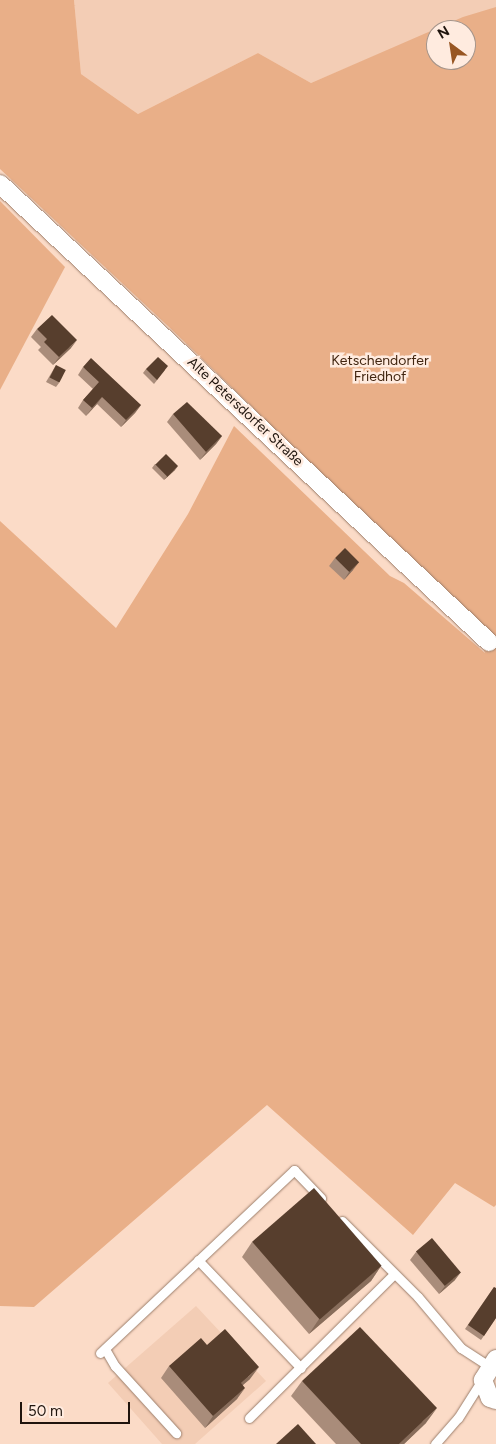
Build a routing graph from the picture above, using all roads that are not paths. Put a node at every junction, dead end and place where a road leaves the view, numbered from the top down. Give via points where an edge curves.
1 (0, 184) edge
2 (489, 642) dead end
3 (198, 1260) junction
4 (394, 1275) junction
5 (301, 1368) junction
6 (490, 1368) edge
7 (496, 1400) edge
8 (248, 1418) dead end
9 (176, 1433) dead end
10 (434, 1444) edge

1 - 2 street, Alte Petersdorfer Straße
3 - 4 lane via 294,1170
3 - 5 lane
3 - 9 lane via 102,1351
4 - 5 lane
4 - 6 lane via 418,1297 461,1348
5 - 8 lane
6 - 7 street via 490,1398
6 - 10 lane via 458,1418

